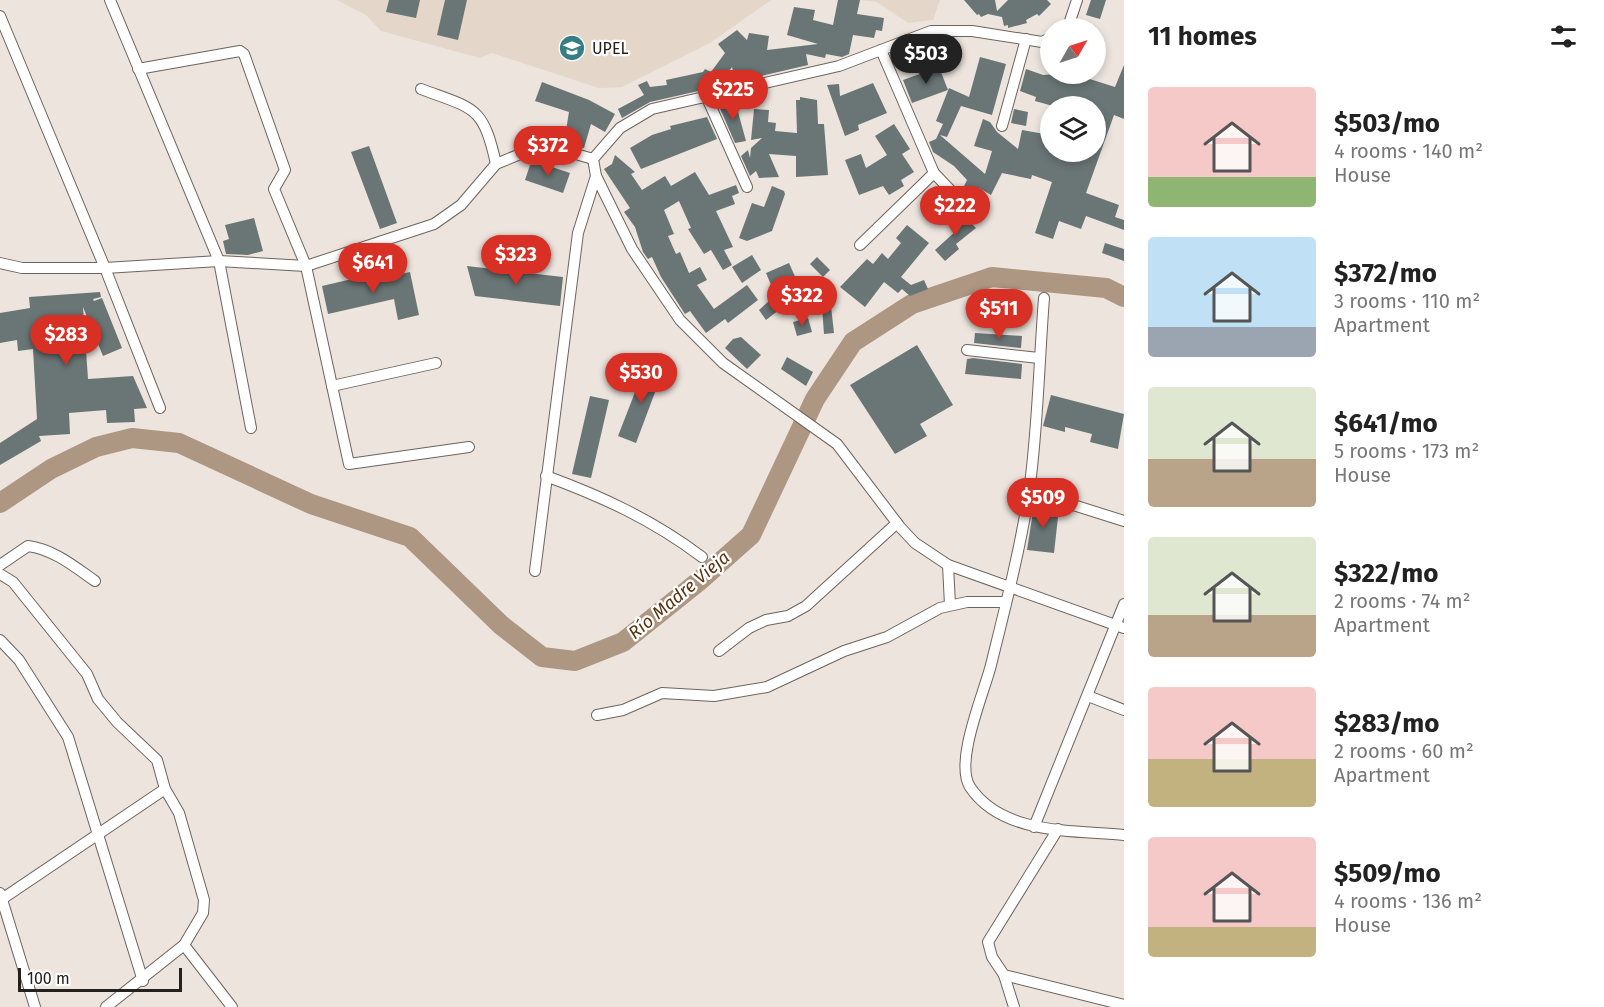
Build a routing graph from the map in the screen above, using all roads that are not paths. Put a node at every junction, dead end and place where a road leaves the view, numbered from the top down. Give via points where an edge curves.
1 (110, 0) edge
2 (1077, 0) edge
3 (0, 16) edge
4 (1071, 18) edge
5 (1026, 39) junction
6 (1040, 42) edge
7 (881, 50) junction
8 (138, 69) junction
9 (421, 89) dead end
10 (707, 98) junction
11 (1002, 126) dead end
12 (593, 159) junction
13 (496, 164) junction
14 (934, 173) junction
15 (596, 176) junction
16 (747, 187) dead end
17 (970, 212) dead end
18 (860, 245) dead end
19 (219, 261) junction
20 (0, 263) edge
21 (306, 266) junction
22 (105, 268) junction
23 (1044, 298) dead end
24 (967, 350) dead end
25 (1039, 358) junction
26 (436, 363) dead end
27 (332, 386) junction
28 (160, 408) dead end
29 (251, 428) dead end
30 (469, 447) dead end
31 (546, 476) junction
32 (1029, 491) junction
33 (1124, 521) edge
34 (897, 523) junction
35 (702, 557) dead end
36 (0, 565) edge
37 (948, 565) junction
38 (535, 571) dead end
39 (0, 574) edge
40 (95, 581) dead end
41 (1009, 589) junction
42 (1006, 602) junction
43 (950, 604) junction
44 (1124, 604) edge
45 (1120, 626) edge
46 (0, 640) edge
47 (719, 651) dead end
48 (1088, 696) junction
49 (1124, 710) edge
50 (597, 715) dead end
51 (165, 789) junction
52 (1034, 827) junction
53 (1058, 829) junction
54 (98, 832) junction
55 (1124, 835) edge
56 (1, 896) edge
57 (184, 945) junction
58 (1004, 975) junction
59 (142, 981) junction
60 (1124, 1005) edge
61 (35, 1007) edge
62 (106, 1007) edge
63 (232, 1007) edge
64 (1014, 1007) edge

1 - 8 street
2 - 4 street
3 - 22 street
5 - 6 street
5 - 7 street via 972,31 932,31
5 - 11 street
7 - 10 street via 839,66
7 - 14 street
8 - 19 street
8 - 21 street via 240,51 244,54 285,170 274,189
9 - 13 street via 477,114 487,128
10 - 12 street via 652,109 620,128
10 - 16 street
12 - 13 street via 562,150 530,150
12 - 15 street
13 - 21 street via 461,205 434,224
14 - 17 street
14 - 18 street
15 - 31 street via 578,233
15 - 34 street via 632,249 680,320 723,363 837,444
19 - 21 street
19 - 22 street
19 - 29 street
20 - 22 street via 22,268
21 - 27 street
22 - 28 street
23 - 25 street
24 - 25 street
25 - 32 street
26 - 27 street
27 - 30 street via 349,464
31 - 35 street via 627,509
31 - 38 street
32 - 33 street
32 - 41 street
34 - 37 street via 915,543
34 - 47 street via 806,606 749,628
36 - 40 street via 28,546 35,547
37 - 41 street
37 - 43 street
39 - 51 street via 13,582 87,674 98,699 117,722 157,759
41 - 42 street
41 - 45 street
42 - 43 street
42 - 52 street via 964,755 969,786 993,811
43 - 50 street via 887,637 844,651 767,687 714,696 662,693 623,710
44 - 45 street
45 - 48 street
46 - 54 street via 19,660 68,737
48 - 49 street
48 - 52 street
51 - 54 street
51 - 57 street via 179,813 204,900 202,913
52 - 53 street
53 - 55 street
53 - 58 street via 988,942
54 - 56 street
54 - 59 street
56 - 61 street
57 - 59 street
57 - 63 street
58 - 60 street
58 - 64 street
59 - 62 street

